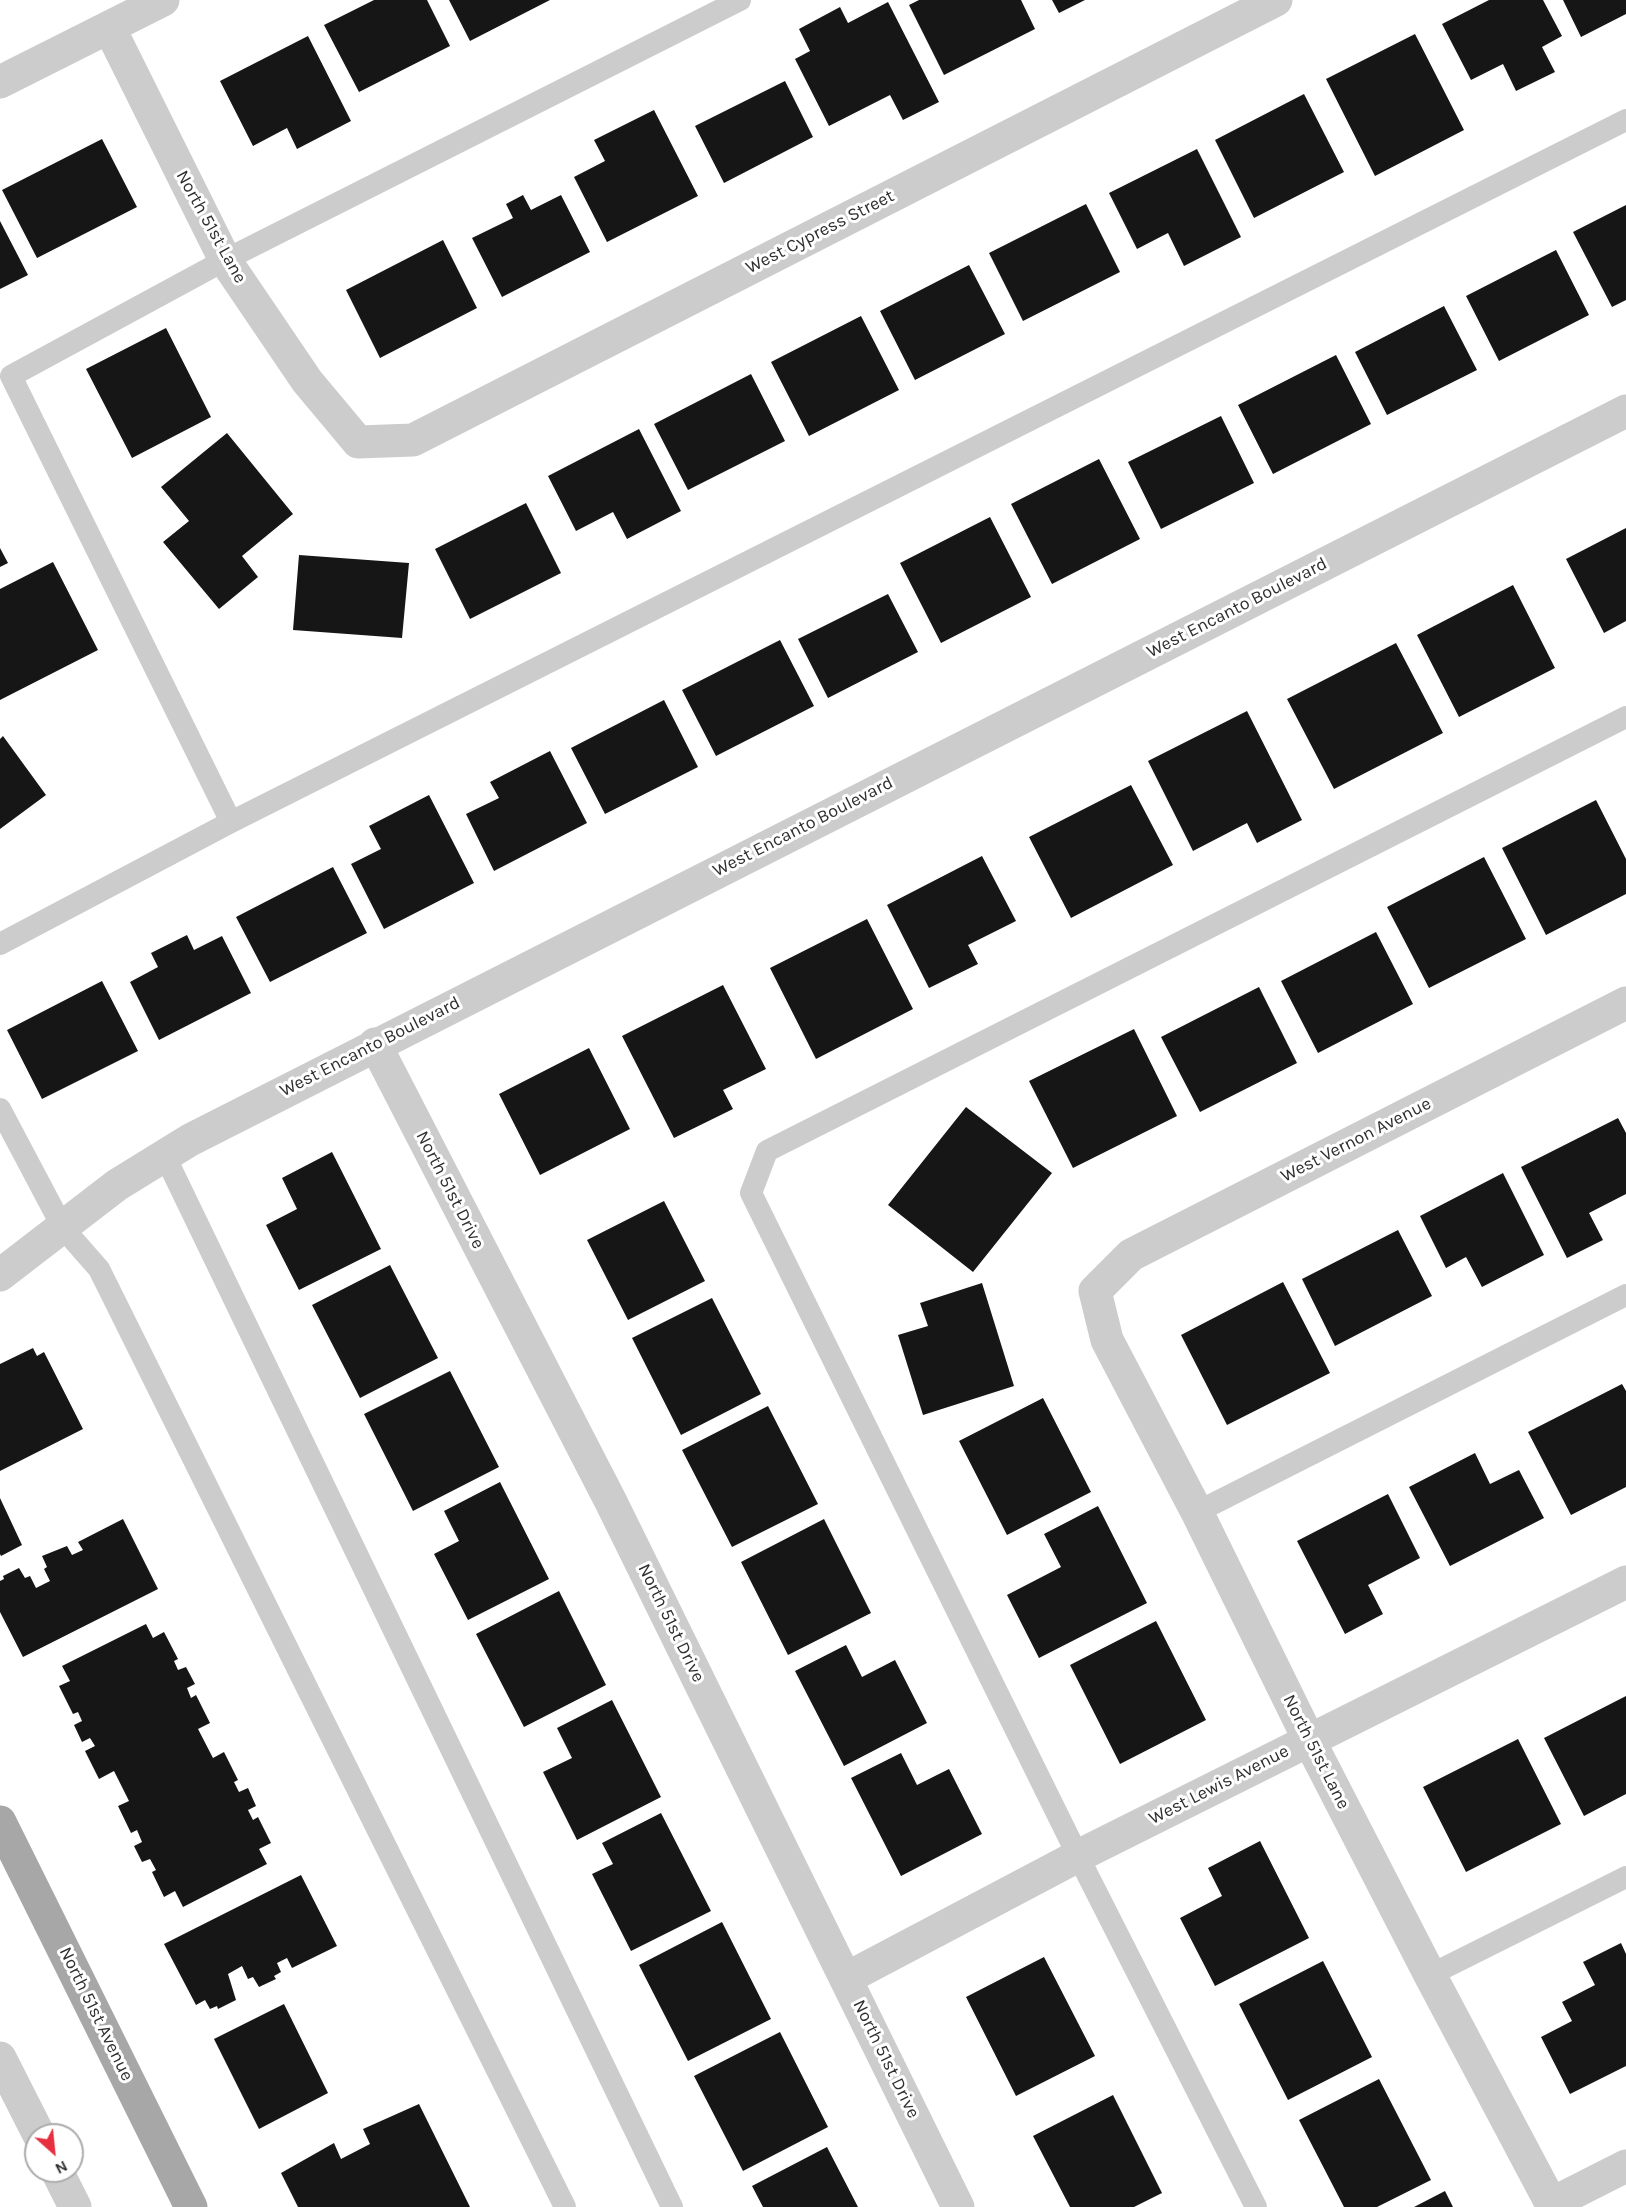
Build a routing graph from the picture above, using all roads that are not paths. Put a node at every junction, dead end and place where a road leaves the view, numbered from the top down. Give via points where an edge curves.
1 (163, 0) edge
2 (740, 0) edge
3 (1276, 0) edge
4 (109, 27) junction
5 (0, 82) edge
6 (1626, 120) edge
7 (225, 260) junction
8 (1626, 411) edge
9 (358, 442) joint
10 (1626, 717) edge
11 (231, 822) junction
12 (0, 944) edge
13 (1626, 1003) edge
14 (375, 1044) junction
15 (0, 1108) edge
16 (164, 1154) junction
17 (63, 1228) junction
18 (0, 1275) edge
19 (1095, 1291) joint
20 (1626, 1295) edge
21 (1197, 1512) junction
22 (1626, 1581) edge
23 (1309, 1740) junction
24 (0, 1822) edge
25 (1078, 1856) junction
26 (1626, 1877) edge
27 (1430, 1975) junction
28 (847, 1978) junction
29 (0, 2058) edge
30 (33, 2123) edge
31 (1626, 2166) edge
32 (63, 2183) edge
33 (1552, 2206) edge
34 (75, 2207) edge
35 (191, 2207) edge
36 (565, 2207) edge
37 (672, 2207) edge
38 (958, 2207) edge
39 (1256, 2207) edge

1 - 4 street
2 - 7 lane
3 - 9 street, West Cypress Street via 413,440
4 - 5 street
4 - 7 street, North 51st Lane
6 - 11 lane
7 - 9 street, North 51st Lane via 307,381
7 - 11 lane via 11,376
8 - 14 street, West Encanto Boulevard
10 - 25 lane via 767,1151 751,1193
11 - 12 lane
13 - 19 street, West Vernon Avenue via 1131,1255
14 - 16 street, West Encanto Boulevard
14 - 28 street, North 51st Drive via 611,1502
15 - 17 lane
16 - 17 street, West Encanto Boulevard
16 - 37 lane
17 - 18 street, West Encanto Boulevard
17 - 36 lane via 107,1283
19 - 21 street, North 51st Lane via 1107,1340
20 - 21 lane
21 - 23 street, North 51st Lane
22 - 23 street, West Lewis Avenue
23 - 25 street, West Lewis Avenue
23 - 27 street, North 51st Lane
24 - 35 main road, North 51st Avenue
25 - 28 street, West Lewis Avenue
25 - 39 lane
26 - 27 lane
27 - 33 street, North 51st Lane
28 - 38 street, North 51st Drive
29 - 30 street
31 - 33 street
32 - 34 street

